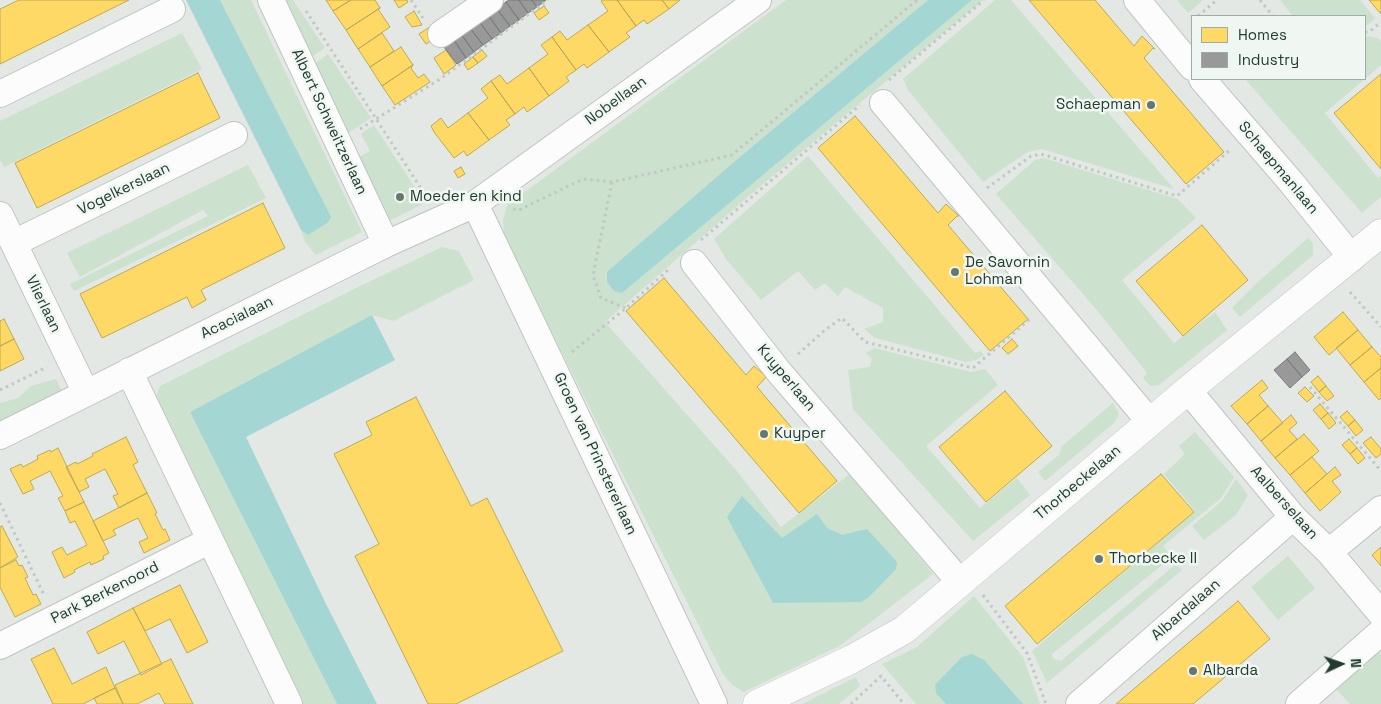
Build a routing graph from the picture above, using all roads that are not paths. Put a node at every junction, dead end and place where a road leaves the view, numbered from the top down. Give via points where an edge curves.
1 (271, 0) edge
2 (490, 0) edge
3 (758, 0) edge
4 (1137, 0) edge
5 (172, 8) dead end
6 (442, 34) dead end
7 (1191, 66) edge
8 (1203, 80) edge
9 (0, 94) edge
10 (879, 95) road end
11 (234, 135) dead end
12 (475, 204) junction
13 (0, 215) edge
14 (1381, 233) edge
15 (14, 243) junction
16 (386, 244) junction
17 (688, 257) road end
18 (1352, 258) junction
19 (129, 371) junction
20 (1188, 390) junction
21 (86, 393) junction
22 (1150, 422) junction
23 (0, 436) edge
24 (1381, 509) edge
25 (1293, 517) junction
26 (210, 541) junction
27 (1329, 552) junction
28 (964, 579) junction
29 (1381, 614) edge
30 (1381, 632) edge
31 (0, 646) edge
32 (289, 704) edge
33 (714, 704) edge
34 (757, 704) edge
35 (1079, 704) edge
36 (1299, 704) edge

1 - 16 street, Albert Schweitzerlaan
2 - 6 street
3 - 12 street, Nobellaan
4 - 7 street
5 - 9 street
8 - 18 street, Schaepmanlaan
10 - 22 street
11 - 15 street, Vogelkerslaan
12 - 16 street, Acacialaan
12 - 33 street, Groen van Prinstererlaan
13 - 15 street, Vlierlaan
14 - 18 street, Thorbeckelaan
15 - 21 street, Vlierlaan
16 - 19 street, Acacialaan
17 - 28 street, Kuyperlaan via 779,372
18 - 20 street, Thorbeckelaan
19 - 21 street, Acacialaan
19 - 26 street
20 - 22 street, Thorbeckelaan
20 - 25 street, Aalberselaan
21 - 23 street, Acacialaan
22 - 28 street, Thorbeckelaan
24 - 27 street
25 - 27 street, Aalberselaan
25 - 35 street, Albardalaan
26 - 31 street, Park Berkenoord
26 - 32 street
27 - 29 street, Aalberselaan
28 - 34 street, Thorbeckelaan via 904,630 852,659
30 - 36 street

